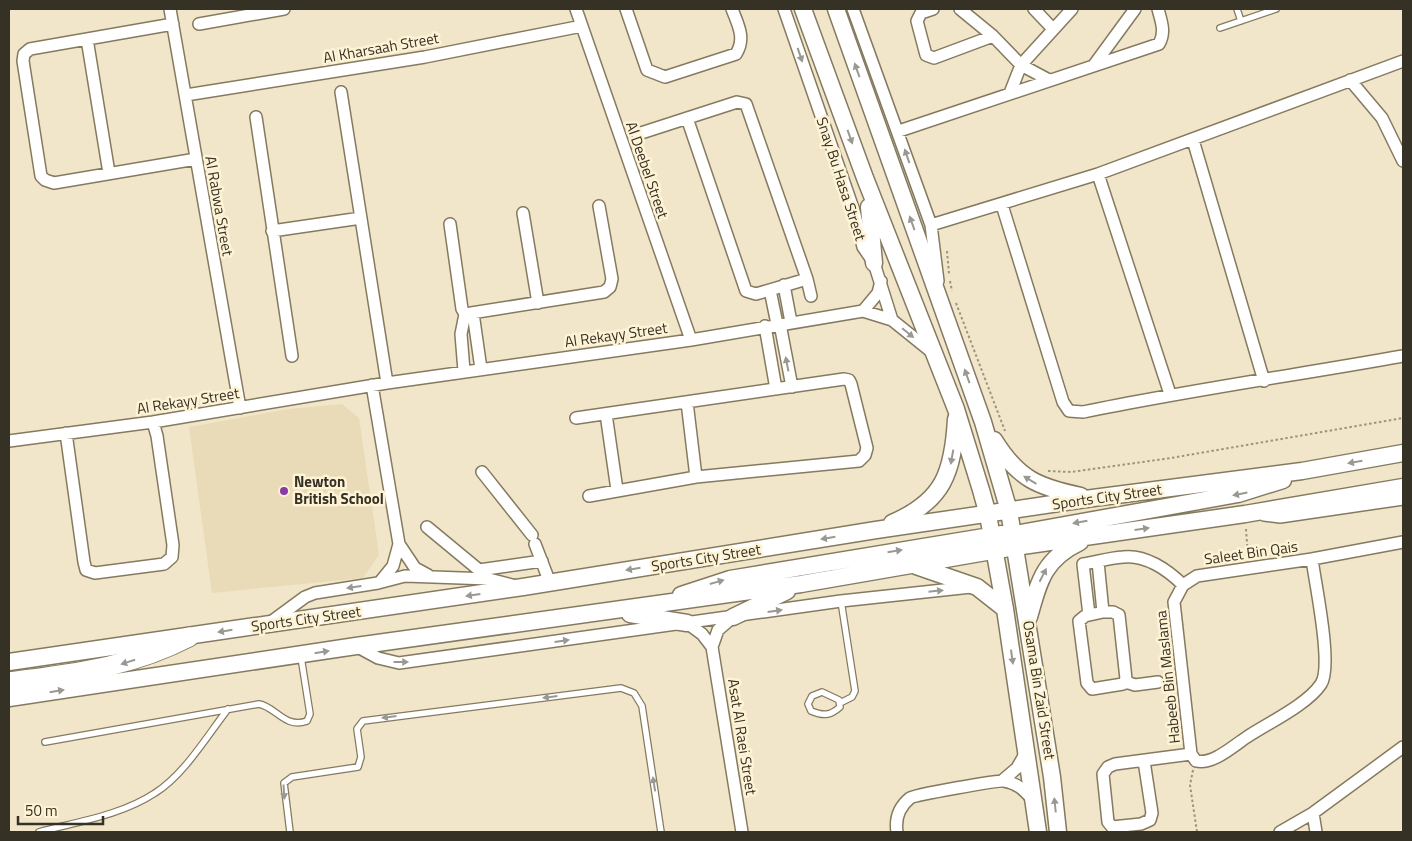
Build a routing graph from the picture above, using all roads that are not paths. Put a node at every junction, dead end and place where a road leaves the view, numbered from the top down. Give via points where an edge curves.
1 (170, 9) edge
2 (224, 9) edge
3 (284, 9) edge
4 (576, 9) edge
5 (626, 9) edge
6 (732, 9) edge
7 (784, 9) edge
8 (803, 9) edge
9 (836, 9) edge
10 (853, 9) edge
11 (933, 9) edge
12 (960, 9) edge
13 (1034, 9) edge
14 (1072, 9) edge
15 (1135, 9) edge
16 (1158, 9) edge
17 (1237, 9) edge
18 (1276, 9) edge
19 (226, 21) junction
20 (1241, 21) junction
21 (173, 24) junction
22 (199, 24) dead end
23 (582, 26) junction
24 (1220, 28) dead end
25 (1054, 29) junction
26 (993, 36) junction
27 (87, 39) junction
28 (1403, 61) edge
29 (1021, 64) junction
30 (1094, 65) junction
31 (1049, 80) junction
32 (1350, 80) junction
33 (341, 92) dead end
34 (1010, 93) junction
35 (186, 95) junction
36 (256, 117) dead end
37 (687, 118) junction
38 (898, 132) junction
39 (638, 134) dead end
40 (1193, 140) junction
41 (196, 159) junction
42 (1403, 160) edge
43 (110, 173) junction
44 (1098, 174) junction
45 (865, 178) junction
46 (1002, 205) junction
47 (599, 206) dead end
48 (523, 213) dead end
49 (361, 218) junction
50 (450, 224) dead end
51 (931, 225) junction
52 (272, 231) junction
53 (874, 263) junction
54 (807, 279) junction
55 (881, 280) junction
56 (784, 285) junction
57 (770, 290) junction
58 (811, 296) dead end
59 (538, 303) junction
60 (941, 305) junction
61 (863, 311) junction
62 (469, 314) junction
63 (892, 320) junction
64 (778, 324) junction
65 (691, 340) junction
66 (292, 356) dead end
67 (937, 356) junction
68 (1403, 356) edge
69 (481, 369) junction
70 (464, 371) junction
71 (1264, 381) junction
72 (387, 383) junction
73 (372, 385) junction
74 (792, 386) junction
75 (776, 389) junction
76 (1170, 394) junction
77 (687, 402) junction
78 (240, 408) junction
79 (956, 409) junction
80 (606, 414) junction
81 (576, 418) dead end
82 (153, 422) junction
83 (983, 422) junction
84 (66, 433) junction
85 (9, 441) edge
86 (1403, 453) edge
87 (482, 472) dead end
88 (1302, 472) junction
89 (696, 477) junction
90 (1403, 487) edge
91 (617, 490) junction
92 (589, 496) dead end
93 (1093, 498) junction
94 (1403, 499) edge
95 (1009, 511) junction
96 (1245, 514) junction
97 (988, 515) junction
98 (427, 528) dead end
99 (876, 530) junction
100 (1094, 536) junction
101 (1014, 541) junction
102 (1403, 542) edge
103 (993, 543) junction
104 (399, 544) junction
105 (1312, 559) junction
106 (542, 560) junction
107 (1098, 562) junction
108 (912, 565) junction
109 (430, 576) junction
110 (378, 583) junction
111 (550, 583) junction
112 (801, 584) junction
113 (1182, 585) junction
114 (976, 586) junction
115 (522, 587) junction
116 (841, 601) junction
117 (656, 606) junction
118 (1005, 609) junction
119 (613, 611) junction
120 (1103, 612) junction
121 (1089, 615) junction
122 (733, 617) junction
123 (1028, 622) junction
124 (687, 623) junction
125 (268, 625) junction
126 (189, 637) junction
127 (356, 646) junction
128 (712, 647) junction
129 (300, 655) junction
130 (9, 662) edge
131 (9, 682) edge
132 (1126, 682) junction
133 (1158, 682) dead end
134 (9, 698) edge
135 (840, 703) junction
136 (228, 709) junction
137 (45, 742) dead end
138 (1403, 747) edge
139 (1025, 754) junction
140 (1194, 757) junction
141 (1144, 761) junction
142 (1003, 780) junction
143 (1032, 799) junction
144 (1313, 813) junction
145 (40, 832) edge
146 (290, 832) edge
147 (661, 832) edge
148 (742, 832) edge
149 (897, 832) edge
150 (1038, 832) edge
151 (1058, 832) edge
152 (1280, 832) edge
153 (1316, 832) edge

1 - 21 street, Al Rabwa Street
2 - 19 street
3 - 19 street
4 - 23 street, Al Deebel Street
5 - 6 street via 647,70 665,77 736,54 742,36
7 -> 53 street, Snay Bu Hasa Street via 854,211 863,247
8 -> 45 main road, Snay Bu Hasa Street
60 -> 9 main road
10 - 38 street
11 - 26 street via 921,13 917,21 929,57 934,58
12 - 26 street
13 - 25 street
14 - 25 street
15 - 30 street
16 - 30 street via 1163,28 1159,44
17 - 20 lane
18 - 20 lane
19 - 22 street
20 - 24 lane
21 - 27 street
21 - 35 street, Al Rabwa Street
23 - 35 street, Al Kharsaah Street via 425,57
23 - 65 street, Al Deebel Street
25 - 29 street
26 - 29 street
27 - 43 street
27 - 43 street via 30,49 24,54 22,61 41,176 54,183
28 - 32 street
29 - 31 street
29 - 34 street
30 - 31 street
31 - 34 street
32 - 40 street
32 - 42 street via 1382,118
33 - 49 street
34 - 38 street
35 - 41 street, Al Rabwa Street
36 - 52 street
37 - 39 street
37 - 54 street via 737,102 746,104
37 - 57 street via 744,288 750,294
51 -> 38 street
40 - 44 street
40 - 71 street
41 - 43 street
41 - 78 street, Al Rabwa Street
44 - 46 street
44 - 76 street
45 - 53 main road
45 - 67 main road, Snay Bu Hasa Street
46 - 51 street
46 - 76 street via 1069,410 1083,412
47 - 59 street via 612,279 610,287 604,292
48 - 59 street
49 - 52 street
49 - 72 street
50 - 62 street via 462,309
51 - 60 street
52 - 66 street
53 - 55 street, Snay Bu Hasa Street
54 - 56 street
54 - 58 street
55 - 61 street via 878,293
55 - 63 street, Snay Bu Hasa Street
56 - 57 street
56 - 64 street
57 - 64 street
59 - 62 street
83 -> 60 main road
61 - 63 street, Al Rekayy Street
61 - 64 street, Al Rekayy Street
62 - 69 street
62 - 70 street via 461,334
63 -> 67 street
64 - 65 street, Al Rekayy Street
74 -> 64 street
64 - 75 street
65 - 69 street, Al Rekayy Street
67 - 79 main road, Snay Bu Hasa Street
68 - 71 street
69 - 70 street, Al Rekayy Street
70 - 72 street, Al Rekayy Street
71 - 76 street
72 - 73 street, Al Rekayy Street
73 - 78 street, Al Rekayy Street
73 - 104 street
74 - 75 street
74 - 89 street via 849,380 867,448 859,461
75 - 77 street
77 - 80 street
77 - 89 street
78 - 82 street, Al Rekayy Street
79 - 97 main road, Snay Bu Hasa Street
79 -> 99 main road via 951,462 942,486 916,511
80 - 81 street
80 - 91 street
82 - 84 street, Al Rekayy Street
82 - 84 street via 173,545 172,557 164,564 95,573 86,570 84,562
93 -> 83 main road via 1048,488 1026,478 1008,460
83 - 95 main road
84 - 85 street, Al Rekayy Street
86 -> 88 main road, Sports City Street
87 - 106 street via 533,540
88 - 93 main road, Sports City Street
88 -> 101 main road via 1252,491
89 - 91 street
90 - 96 main road
91 - 92 street
93 - 95 main road, Sports City Street
94 - 96 street via 1280,516
95 - 97 main road, Sports City Street
95 - 101 main road
95 - 103 main road via 1008,530
100 -> 96 main road
97 - 99 main road, Sports City Street
97 - 103 main road, Snay Bu Hasa Street
98 - 106 street via 479,570
99 -> 111 main road, Sports City Street
100 - 101 main road
123 -> 100 main road via 1038,585 1050,562 1062,552
101 - 103 main road
101 - 123 main road, Osama Bin Zaid Street
102 - 105 street, Saleet Bin Qais
103 - 108 main road
117 -> 103 main road via 730,578
103 - 118 main road, Osama Bin Zaid Street
104 - 109 street via 415,568
104 - 110 street via 393,566
105 - 113 street, Saleet Bin Qais via 1198,576
105 - 140 street, Habeeb Bin Maslama via 1326,658 1322,682 1308,697 1226,751 1209,760
106 - 111 street
107 - 113 street via 1125,556 1151,562 1170,572
107 - 120 street
107 - 121 street via 1083,564
108 - 112 main road
108 - 114 main road
109 - 110 street via 405,576
109 - 115 street via 489,579
110 -> 125 street via 315,593
111 - 115 main road, Sports City Street
112 - 117 main road
112 - 122 main road
113 - 140 street, Habeeb Bin Maslama via 1174,602
116 -> 114 street
114 - 118 main road
115 -> 125 main road, Sports City Street
122 -> 116 street
116 - 135 lane via 855,691 852,697
117 - 119 main road
118 -> 139 main road, Osama Bin Zaid Street
119 - 124 main road
119 - 127 main road
120 - 121 street
120 - 132 street via 1119,615
121 - 132 street via 1079,621 1086,683 1092,689
122 - 124 street
122 - 128 street via 718,630
151 -> 123 main road, Osama Bin Zaid Street
127 -> 124 street via 378,658 399,663
124 - 128 street
125 -> 126 main road, Sports City Street
126 - 130 main road, Sports City Street
126 -> 131 main road via 121,664
129 -> 127 main road
128 - 148 street, Asat Al Raei Street
134 -> 129 main road
129 - 136 lane via 310,714 307,721 288,720 259,704
132 - 133 street via 1135,685
135 - 135 lane via 822,692 812,696 808,704 811,711 822,715 832,713
136 - 137 lane
136 - 145 lane via 174,778 156,793 126,808
138 - 144 street
139 - 142 street via 1017,768
139 - 143 main road, Osama Bin Zaid Street
140 - 141 street
141 - 141 street via 1115,764 1103,774 1108,822 1112,828 1150,820 1152,813
142 - 143 street via 1020,786
142 - 149 street via 912,797 900,809
143 - 150 main road, Osama Bin Zaid Street
144 - 152 street
144 - 153 street
147 -> 146 lane via 640,701 634,693 622,688 363,721 357,729 361,758 358,767 292,777 284,783

